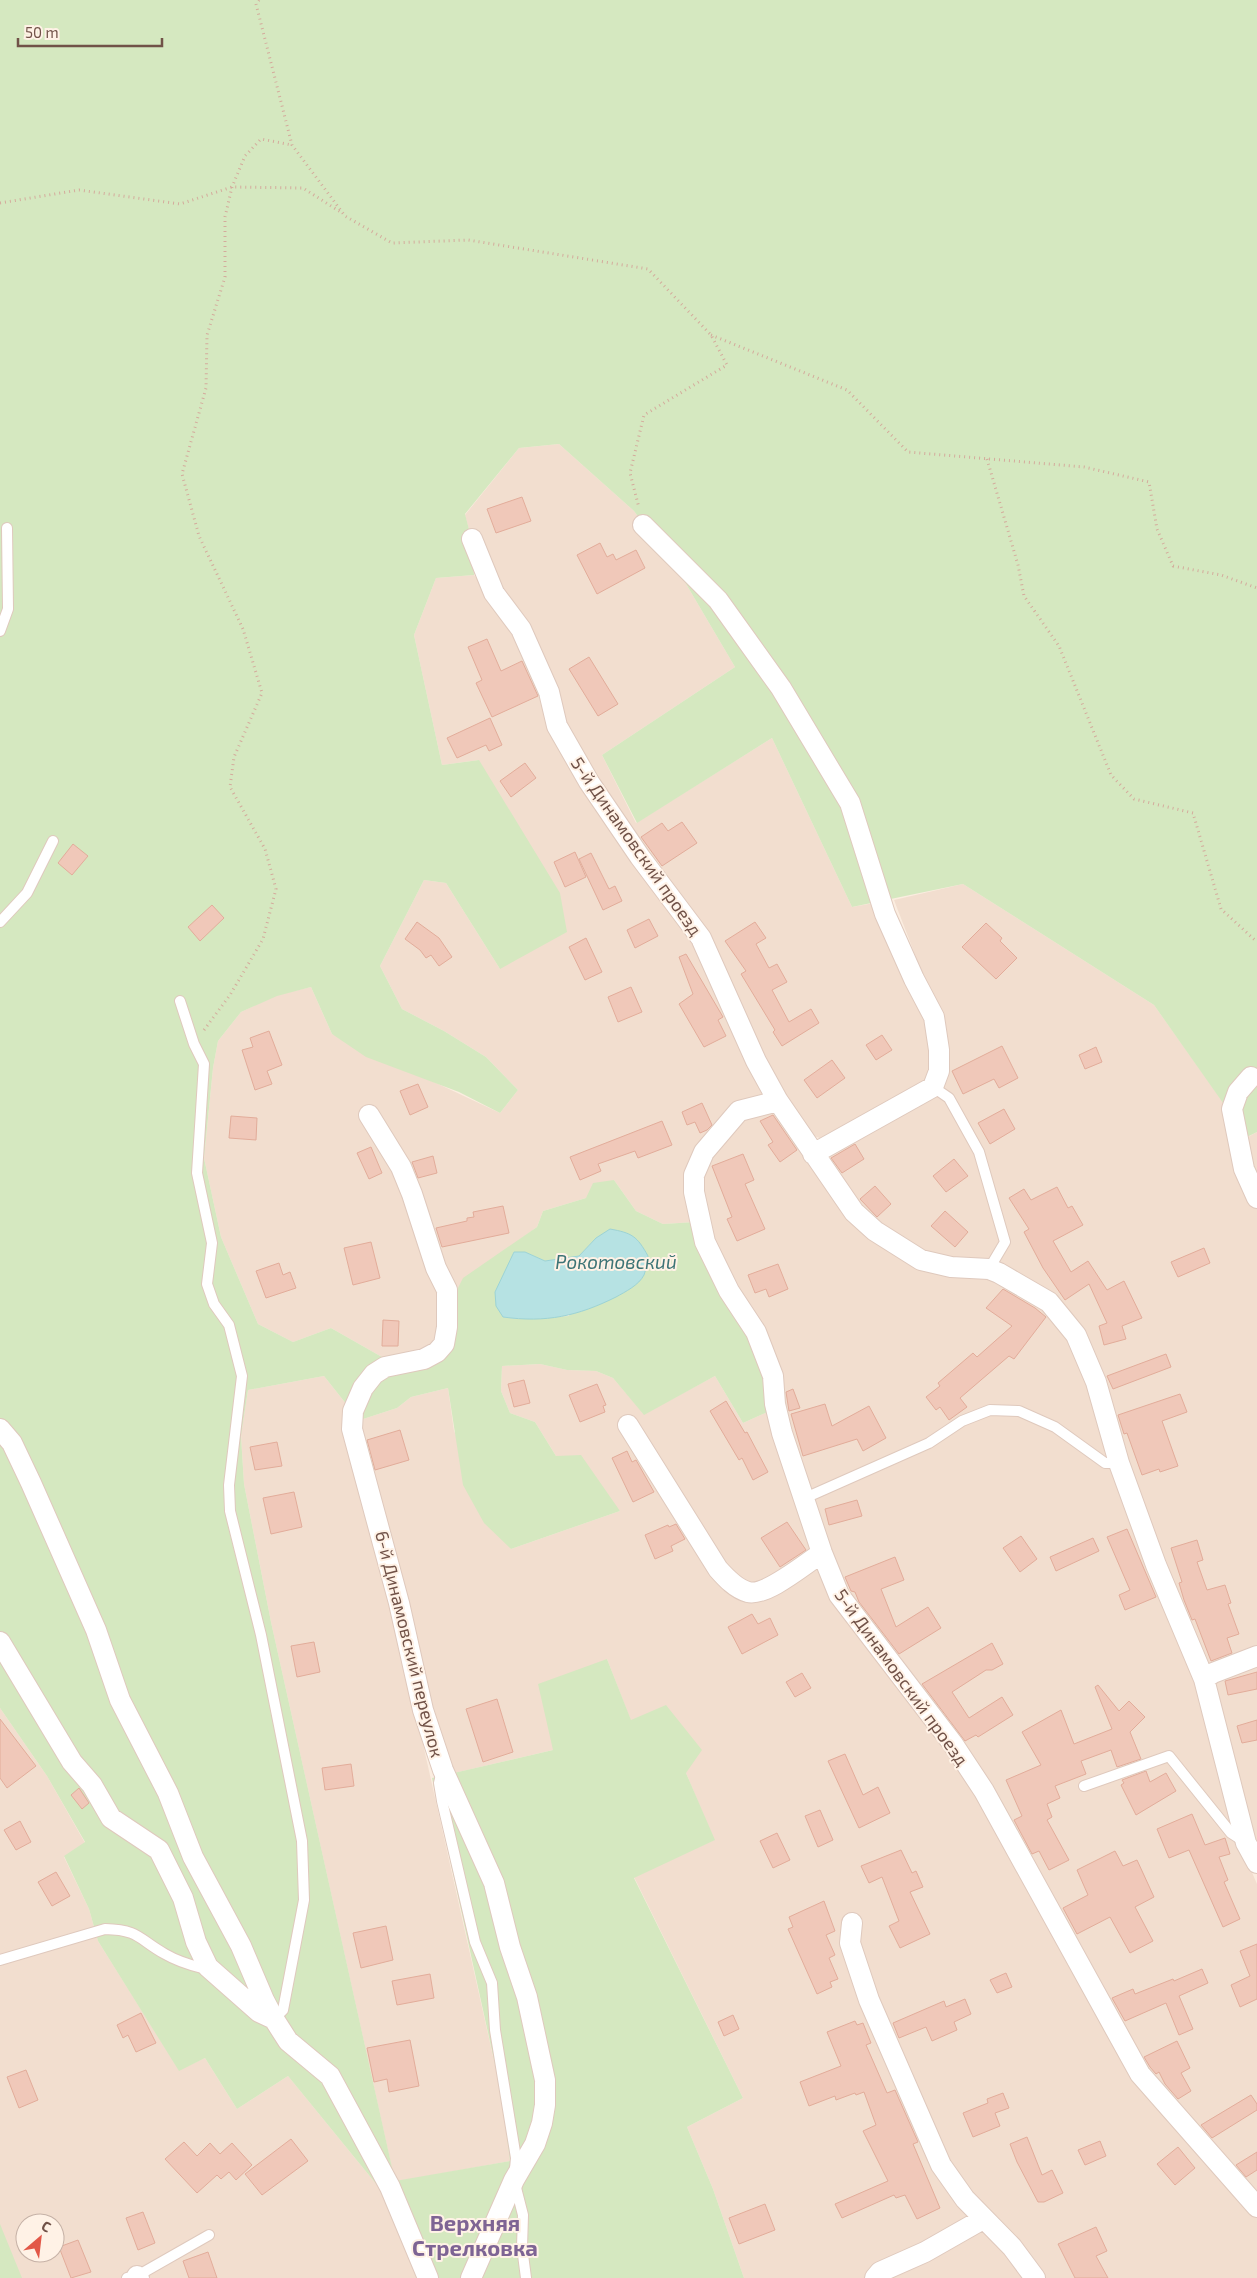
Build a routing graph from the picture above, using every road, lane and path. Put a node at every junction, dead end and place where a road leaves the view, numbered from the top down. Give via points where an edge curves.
1 (259, 0) edge
2 (292, 145) junction
3 (232, 187) junction
4 (0, 203) edge
5 (346, 216) junction
6 (711, 335) junction
7 (987, 459) junction
8 (643, 525) joint
9 (7, 528) dead end
10 (472, 539) dead end
11 (1257, 588) edge
12 (0, 631) edge
13 (53, 841) dead end
14 (0, 922) edge
15 (1257, 942) edge
16 (180, 1001) dead end
17 (194, 1044) junction
18 (1254, 1075) edge
19 (933, 1087) junction
20 (778, 1101) junction
21 (369, 1115) dead end
22 (813, 1154) junction
23 (1257, 1198) edge
24 (989, 1268) junction
25 (628, 1425) dead end
26 (0, 1429) edge
27 (1119, 1463) junction
28 (805, 1498) junction
29 (822, 1553) junction
30 (0, 1642) edge
31 (1257, 1656) edge
32 (1204, 1679) junction
33 (443, 1770) junction
34 (1084, 1786) dead end
35 (1246, 1843) junction
36 (1257, 1863) edge
37 (852, 1924) dead end
38 (0, 1960) edge
39 (208, 1967) junction
40 (274, 2019) junction
41 (514, 2180) junction
42 (1257, 2207) edge
43 (983, 2219) junction
44 (209, 2236) dead end
45 (134, 2277) edge
46 (428, 2278) edge
47 (471, 2278) edge
48 (526, 2278) edge
49 (875, 2278) edge
50 (1035, 2278) edge

1 - 2 path via 256,4
2 - 3 path via 261,139 244,156
2 - 5 path
3 - 4 path via 180,204 79,190
3 - 5 path via 303,188
3 - 17 path via 225,217 225,277 207,336 206,388 182,474 199,536 243,629 262,693 234,756 230,786 265,849 276,889 263,939 230,995
5 - 6 path via 392,243 468,240 648,268
6 - 7 path via 847,390 908,452
6 - 8 path via 727,365 644,415 630,473
7 - 11 path via 1084,467 1149,482 1157,529 1173,566 1221,575
7 - 15 path via 1024,596 1059,646 1111,774 1134,799 1193,813 1221,909
8 - 19 street via 718,600 781,688 850,803 885,914 934,1017 939,1070
9 - 12 lane via 8,609
10 - 20 street, 5-й Динамовский проезд via 494,593 521,629 549,692 557,726 589,782 701,938 756,1062
13 - 14 lane via 27,892
16 - 17 lane
17 - 40 lane via 204,1064 197,1173 212,1243 207,1284 214,1304 229,1326 242,1376 229,1485 230,1511 262,1635 302,1841 304,1900 283,2010
18 - 23 street via 1238,1092 1232,1109 1244,1169
19 - 22 street
19 - 24 lane via 949,1098 979,1152 1005,1242
20 - 22 street, 5-й Динамовский проезд
20 - 28 street, 5-й Динамовский проезд via 739,1111 704,1152 694,1176 694,1192 705,1242 729,1291 756,1332 773,1376 780,1426
21 - 33 street, 6-й Динамовский переулок via 400,1167 447,1290 444,1344 424,1359 385,1367 374,1374 353,1410 352,1429 400,1603 423,1710
22 - 24 street, 5-й Динамовский проезд via 854,1212 875,1231 921,1260 951,1267
24 - 27 street, 5-й Динамовский проезд via 1049,1302 1076,1335 1096,1382
25 - 29 street via 729,1582 748,1592 762,1592
26 - 40 street via 12,1443 96,1630 120,1700 168,1793 193,1857 241,1946
27 - 28 lane via 1105,1463 1055,1427 1019,1411 990,1410 962,1420 929,1443
27 - 32 street, 5-й Динамовский проезд via 1156,1565
28 - 29 street, 5-й Динамовский проезд
29 - 42 street, 5-й Динамовский проезд via 839,1595 953,1744 984,1791 1140,2074
30 - 39 street via 72,1762 92,1785 111,1818 159,1850 183,1898 196,1942
31 - 32 street
32 - 35 street, 5-й Динамовский проезд
33 - 41 lane via 439,1783 442,1801 475,1942 492,1983 516,2158
33 - 41 street, 6-й Динамовский переулок via 494,1883 527,1997 545,2080 542,2123
34 - 35 lane via 1169,1756 1232,1833
35 - 36 street, 5-й Динамовский проезд
37 - 43 street via 850,1943 869,2000 941,2165
38 - 39 lane via 105,1929 140,1936 165,1954 197,1967
39 - 40 street via 259,2012
40 - 46 street via 288,2041 330,2076 390,2187
41 - 47 street, 6-й Динамовский переулок
41 - 48 lane via 522,2215
43 - 49 street via 933,2248 880,2272
43 - 50 street via 1012,2247
44 - 45 lane

